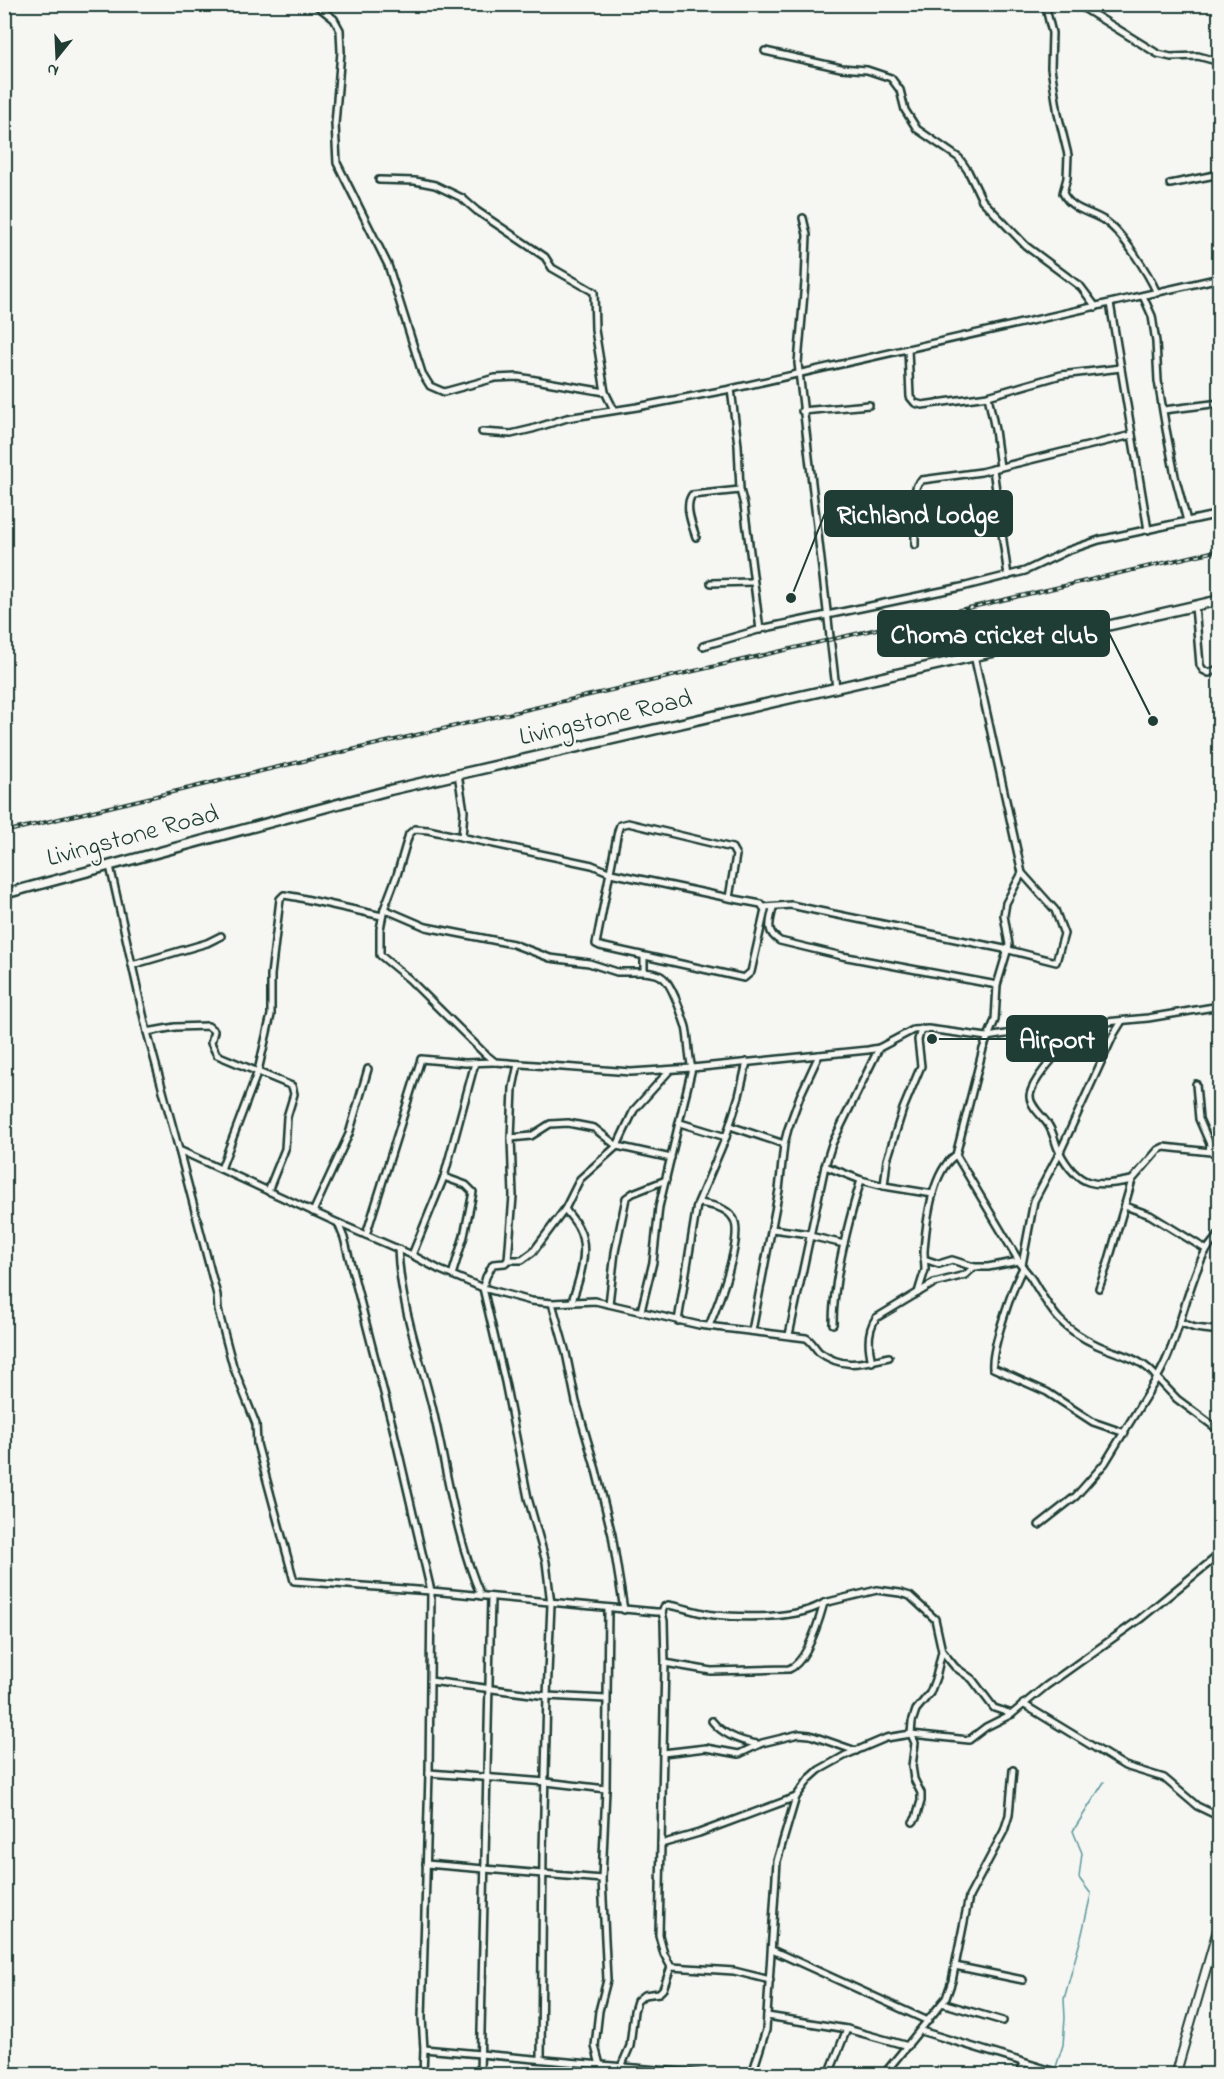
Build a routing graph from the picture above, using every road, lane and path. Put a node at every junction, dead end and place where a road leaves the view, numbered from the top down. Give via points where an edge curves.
1 (315, 4) edge
2 (1046, 4) edge
3 (1077, 4) edge
4 (765, 51) dead end
5 (1220, 62) edge
6 (1220, 174) edge
7 (379, 180) dead end
8 (1170, 184) dead end
9 (803, 218) dead end
10 (1220, 278) edge
11 (1157, 293) junction
12 (1143, 296) junction
13 (1110, 303) junction
14 (1096, 307) junction
15 (908, 349) junction
16 (1121, 368) junction
17 (799, 373) junction
18 (731, 389) junction
19 (605, 392) junction
20 (988, 396) junction
21 (1220, 403) edge
22 (869, 405) dead end
23 (614, 410) junction
24 (1164, 410) junction
25 (802, 411) junction
26 (482, 432) dead end
27 (1132, 435) junction
28 (1000, 467) junction
29 (993, 469) junction
30 (740, 490) junction
31 (1220, 514) edge
32 (1187, 521) junction
33 (1148, 530) junction
34 (696, 537) dead end
35 (915, 545) dead end
36 (1008, 576) junction
37 (753, 582) junction
38 (711, 583) dead end
39 (1220, 600) edge
40 (1195, 606) junction
41 (828, 615) junction
42 (760, 630) junction
43 (703, 646) dead end
44 (974, 655) junction
45 (1220, 668) edge
46 (836, 688) junction
47 (458, 774) junction
48 (462, 837) junction
49 (111, 866) junction
50 (611, 873) junction
51 (1022, 873) junction
52 (4, 894) edge
53 (729, 898) junction
54 (764, 908) junction
55 (773, 908) junction
56 (384, 909) junction
57 (382, 916) junction
58 (221, 936) dead end
59 (1009, 950) junction
60 (644, 957) junction
61 (132, 965) junction
62 (644, 972) junction
63 (997, 985) junction
64 (1220, 1006) edge
65 (1122, 1021) junction
66 (1082, 1025) junction
67 (921, 1029) junction
68 (147, 1032) junction
69 (987, 1037) junction
70 (879, 1048) junction
71 (819, 1055) junction
72 (495, 1062) junction
73 (747, 1062) junction
74 (475, 1063) junction
75 (518, 1064) junction
76 (692, 1068) junction
77 (368, 1069) dead end
78 (670, 1070) junction
79 (258, 1071) junction
80 (1196, 1084) dead end
81 (680, 1123) junction
82 (730, 1126) junction
83 (726, 1137) junction
84 (511, 1138) junction
85 (784, 1144) junction
86 (617, 1146) junction
87 (179, 1150) junction
88 (1209, 1151) junction
89 (1060, 1152) junction
90 (1220, 1153) edge
91 (956, 1155) junction
92 (672, 1158) junction
93 (825, 1166) junction
94 (221, 1169) junction
95 (444, 1177) junction
96 (666, 1179) junction
97 (861, 1180) junction
98 (1132, 1180) junction
99 (884, 1186) junction
100 (268, 1191) junction
101 (933, 1194) junction
102 (699, 1203) junction
103 (1125, 1206) junction
104 (565, 1209) junction
105 (313, 1212) junction
106 (338, 1223) junction
107 (772, 1229) junction
108 (1220, 1233) edge
109 (366, 1235) junction
110 (810, 1235) junction
111 (844, 1244) junction
112 (398, 1249) junction
113 (1207, 1250) junction
114 (412, 1255) junction
115 (924, 1258) junction
116 (508, 1260) junction
117 (1021, 1265) junction
118 (974, 1266) junction
119 (452, 1275) junction
120 (483, 1288) junction
121 (1099, 1288) dead end
122 (918, 1293) junction
123 (572, 1301) junction
124 (552, 1303) junction
125 (609, 1304) junction
126 (641, 1311) junction
127 (678, 1321) junction
128 (1179, 1322) junction
129 (833, 1324) dead end
130 (709, 1326) junction
131 (752, 1331) junction
132 (1220, 1331) edge
133 (789, 1335) junction
134 (889, 1357) dead end
135 (872, 1362) junction
136 (1157, 1378) junction
137 (1220, 1431) edge
138 (1125, 1433) junction
139 (1039, 1525) dead end
140 (1220, 1554) edge
141 (431, 1591) junction
142 (481, 1596) junction
143 (491, 1597) junction
144 (824, 1603) junction
145 (551, 1604) junction
146 (608, 1609) junction
147 (624, 1610) junction
148 (662, 1612) junction
149 (942, 1651) junction
150 (665, 1663) junction
151 (430, 1681) junction
152 (489, 1687) junction
153 (547, 1696) junction
154 (606, 1699) junction
155 (1023, 1704) junction
156 (1012, 1714) junction
157 (712, 1721) dead end
158 (911, 1734) junction
159 (759, 1744) junction
160 (856, 1751) junction
161 (663, 1753) junction
162 (1013, 1770) dead end
163 (429, 1773) junction
164 (487, 1778) junction
165 (546, 1782) junction
166 (606, 1789) junction
167 (796, 1797) junction
168 (1220, 1817) edge
169 (912, 1822) dead end
170 (661, 1844) junction
171 (426, 1864) junction
172 (485, 1870) junction
173 (543, 1872) junction
174 (602, 1879) junction
175 (1220, 1921) edge
176 (1218, 1931) edge
177 (772, 1950) junction
178 (955, 1966) junction
179 (671, 1967) junction
180 (770, 1980) junction
181 (1023, 1980) dead end
182 (942, 2003) junction
183 (767, 2016) junction
184 (928, 2021) junction
185 (1004, 2021) dead end
186 (847, 2029) junction
187 (921, 2031) junction
188 (908, 2046) junction
189 (424, 2049) junction
190 (480, 2053) junction
191 (541, 2059) junction
192 (1023, 2063) junction
193 (600, 2065) junction
194 (622, 2066) junction
195 (423, 2074) edge
196 (480, 2074) edge
197 (618, 2074) edge
198 (690, 2074) edge
199 (701, 2074) edge
200 (752, 2074) edge
201 (829, 2074) edge
202 (884, 2074) edge
203 (1019, 2074) edge
204 (1062, 2074) edge
205 (1176, 2074) edge

1 - 19 street via 334,19 340,30 337,163 388,265 422,374 430,386 444,392 495,378 518,377
2 - 11 street via 1052,33 1051,68 1068,155 1063,193 1074,207 1106,221 1150,277
3 - 5 street via 1158,54 1198,56
4 - 14 street via 891,78 917,129 959,158 982,201 1036,255 1081,288
6 - 8 street
7 - 19 street via 426,183 462,198 545,257 552,268 594,292 595,330
9 - 17 street via 807,235
10 - 11 street
11 - 12 street
12 - 13 street
12 - 24 street via 1152,316
13 - 14 street
13 - 16 street
14 - 15 street
15 - 17 street
15 - 20 street via 910,397 917,405
16 - 20 street via 1061,375
16 - 27 street
17 - 18 street
17 - 25 street
18 - 23 street
18 - 30 street
19 - 23 street
20 - 28 street
21 - 24 street
22 - 25 street
23 - 26 street via 511,434
24 - 32 street
25 - 41 street
27 - 28 street
27 - 33 street
28 - 29 street
29 - 35 street via 919,483 915,491
29 - 36 street
30 - 34 street via 692,495 688,500
30 - 37 street
31 - 32 street
32 - 33 street
33 - 36 street via 1099,540
36 - 41 street
37 - 38 street
37 - 42 street
39 - 40 highway, Livingstone Road
40 - 44 highway, Livingstone Road
40 - 45 street via 1200,665 1209,673
41 - 42 street
41 - 46 street
42 - 43 street
44 - 46 highway, Livingstone Road
44 - 51 street
46 - 47 highway, Livingstone Road
47 - 48 street via 464,811
47 - 49 highway, Livingstone Road
48 - 50 street via 592,865
48 - 56 street via 412,830
49 - 52 highway, Livingstone Road
49 - 61 street
50 - 53 street
50 - 53 street via 619,828 628,823 732,848 736,855
50 - 60 street via 596,944
51 - 59 street via 1006,903
51 - 59 street via 1055,910 1064,934 1056,962
53 - 54 street via 761,904
54 - 55 street
54 - 60 street via 751,972 746,977
55 - 59 street via 791,905
55 - 63 street via 768,928 780,941
56 - 57 street
56 - 62 street via 426,927 513,944 550,958 589,963 617,972
57 - 72 street via 380,955
57 - 79 street via 296,897 284,895 280,899 271,975 271,1015
58 - 61 street
59 - 63 street
60 - 62 street
61 - 68 street
62 - 76 street via 662,976 669,985 686,1029
63 - 69 street via 995,1020
64 - 65 street
65 - 66 street
65 - 89 street
66 - 69 street
66 - 89 street via 1054,1056 1031,1093 1031,1103 1050,1127
67 - 69 street
67 - 70 street via 907,1032
67 - 99 street via 921,1066 887,1160
68 - 79 street via 208,1026 214,1031 212,1043 217,1054
68 - 87 street
69 - 91 street
70 - 71 street
70 - 93 street
71 - 73 street
71 - 85 street
72 - 74 street
72 - 75 street
73 - 76 street
73 - 82 street
74 - 95 street
74 - 109 street via 421,1059
75 - 78 street via 610,1072
75 - 84 street
76 - 78 street
76 - 81 street
77 - 105 street via 349,1134
78 - 86 street via 634,1110
79 - 94 street
79 - 100 street via 294,1089 285,1149
80 - 88 street via 1199,1119 1210,1144
81 - 83 street
81 - 92 street
82 - 83 street
82 - 85 street
83 - 102 street
84 - 86 street via 531,1136 550,1124 568,1123 594,1128
84 - 116 street via 513,1196
85 - 107 street
86 - 92 street
86 - 104 street via 580,1179
87 - 94 street
87 - 141 street via 233,1366 256,1424 257,1444 294,1581
88 - 90 street
88 - 98 street via 1164,1147
89 - 98 street via 1077,1177 1089,1184
89 - 117 street via 1034,1201
91 - 101 street via 948,1161
91 - 117 street
92 - 96 street
93 - 97 street
93 - 110 street
94 - 100 street
95 - 114 street
95 - 119 street via 466,1185 473,1192
96 - 125 street via 626,1197
96 - 126 street
97 - 99 street
97 - 111 street
98 - 103 street
99 - 101 street
100 - 105 street
101 - 115 street
102 - 127 street
102 - 130 street via 725,1210 736,1230 727,1281
103 - 113 street via 1150,1215
103 - 121 street
104 - 116 street via 533,1252 522,1260
104 - 123 street via 582,1240 581,1270
105 - 106 street
106 - 109 street
106 - 141 street via 393,1428
107 - 110 street
107 - 131 street
108 - 113 street
109 - 112 street
110 - 111 street
110 - 133 street
111 - 129 street
112 - 114 street
112 - 142 street via 404,1302 472,1578
113 - 128 street
114 - 119 street
115 - 118 street via 939,1264 952,1260
115 - 122 street
116 - 120 street via 491,1266
117 - 118 street
117 - 136 street via 1059,1321 1096,1344 1140,1363
117 - 138 street via 993,1368 1047,1392 1094,1422
118 - 122 street via 965,1275 934,1283
119 - 120 street
120 - 124 street
120 - 145 street via 528,1498 546,1562
122 - 135 street via 874,1320 869,1340
123 - 124 street
123 - 125 street
124 - 147 street via 612,1535
125 - 126 street
126 - 127 street
127 - 130 street
128 - 132 street
128 - 136 street
130 - 131 street
131 - 133 street
133 - 135 street via 810,1339 819,1352 849,1365
134 - 135 street
136 - 137 street via 1177,1399
136 - 138 street
138 - 139 street via 1088,1484
140 - 155 street via 1140,1619
141 - 142 street
141 - 151 street
142 - 143 street
143 - 145 street
143 - 152 street
144 - 148 street via 790,1615 714,1615 668,1605
144 - 149 street via 877,1590 910,1596 936,1619
144 - 150 street via 806,1650 795,1667 711,1671
145 - 146 street
145 - 153 street
146 - 147 street
146 - 154 street
147 - 148 street
148 - 150 street
149 - 156 street via 972,1679 994,1708
149 - 158 street via 930,1693 916,1710
150 - 161 street
151 - 152 street
151 - 163 street
152 - 153 street
152 - 164 street
153 - 154 street
153 - 165 street
154 - 166 street
155 - 156 street
155 - 168 street via 1125,1766 1164,1778 1197,1806
156 - 158 street via 969,1740
157 - 159 street via 733,1737
158 - 160 street via 886,1738
158 - 169 street via 915,1743 913,1772 921,1793
159 - 160 street via 799,1734
159 - 161 street via 739,1754 706,1748
160 - 167 street via 819,1770
161 - 170 street
162 - 178 street via 1009,1815 969,1897
163 - 164 street
163 - 171 street
164 - 165 street
164 - 172 street
165 - 166 street
165 - 173 street
166 - 174 street
167 - 170 street
167 - 177 street via 777,1861
170 - 179 street via 659,1935
171 - 172 street
171 - 189 street
172 - 173 street
172 - 190 street
173 - 174 street
173 - 191 street
174 - 193 street via 607,1980 596,2026 595,2046
175 - 176 main road
176 - 205 main road
177 - 180 street
177 - 184 street
178 - 181 street
178 - 182 street
179 - 180 street via 734,1971
179 - 194 street via 663,1989 638,2001
180 - 183 street
182 - 184 street
182 - 185 street
183 - 186 street
183 - 200 street
184 - 187 street
186 - 188 street
186 - 201 street
187 - 188 street
187 - 192 street
188 - 202 street
189 - 190 street
189 - 195 street
190 - 191 street
190 - 196 street
191 - 193 street
192 - 203 street
192 - 204 street
193 - 194 street
194 - 197 street
194 - 198 street
198 - 199 street

